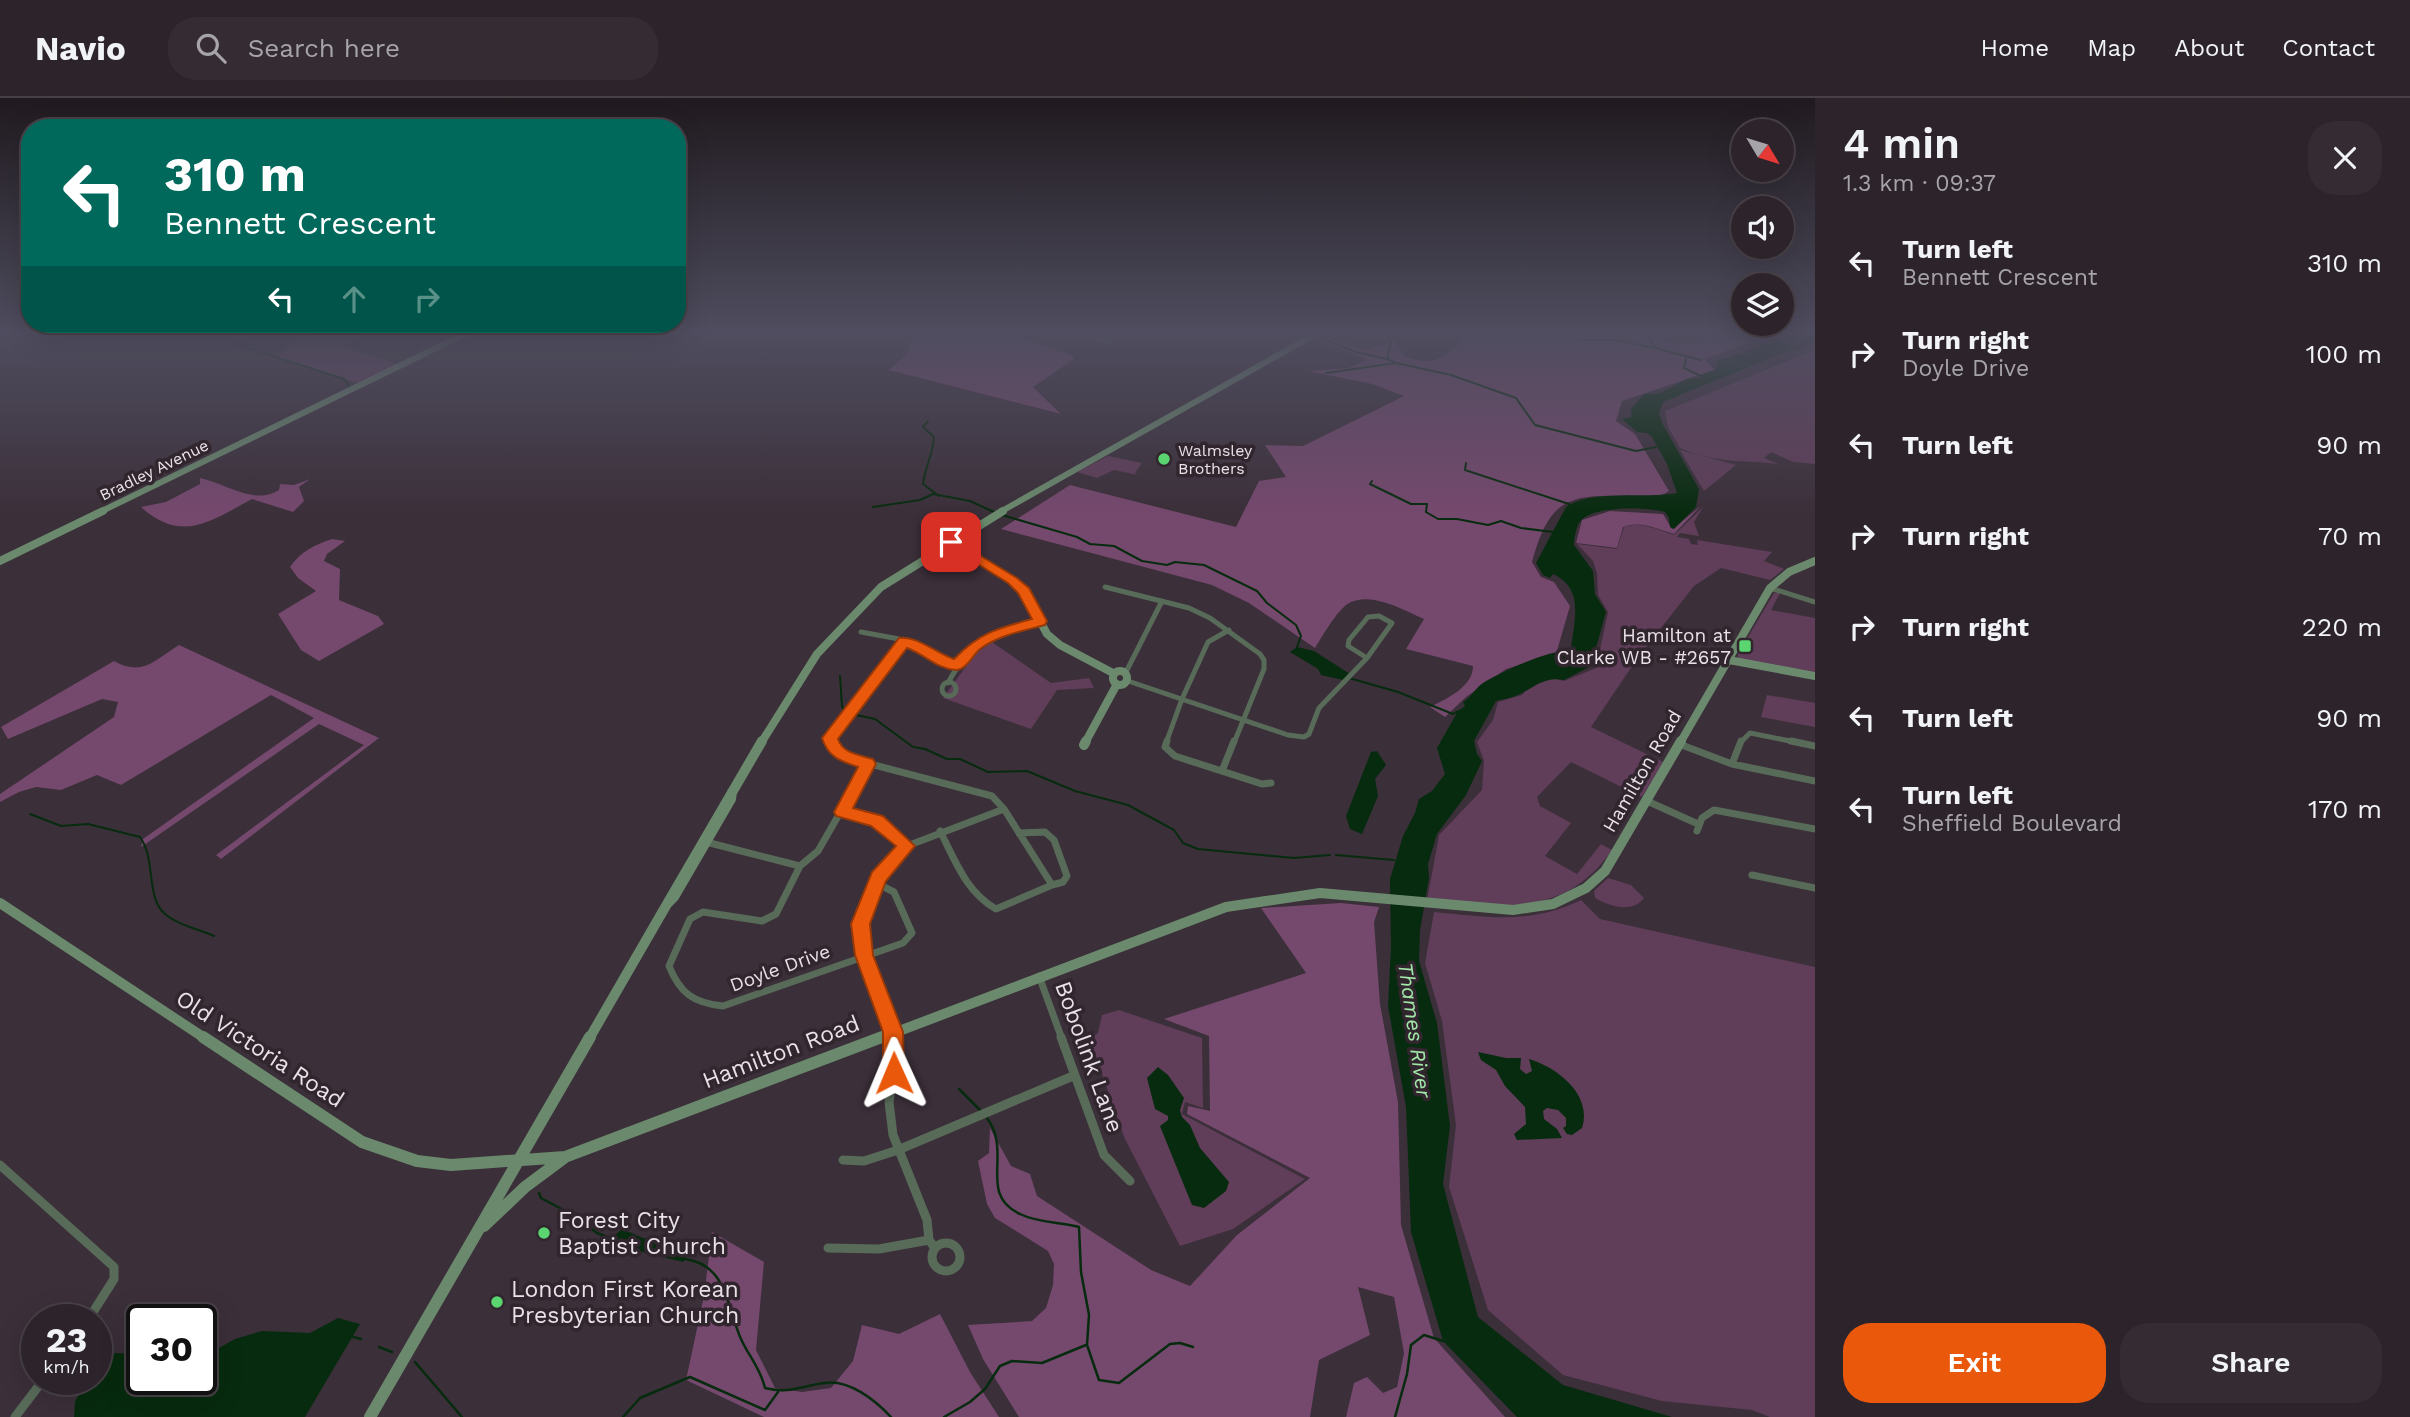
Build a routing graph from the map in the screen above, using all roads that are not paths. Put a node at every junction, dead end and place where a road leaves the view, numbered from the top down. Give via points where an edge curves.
1 (345, 393) edge
2 (1211, 393) edge
3 (951, 542) junction
4 (0, 561) edge
5 (1815, 561) edge
6 (1804, 565) junction
7 (1815, 570) edge
8 (1105, 587) dead end
9 (1770, 588) junction
10 (1162, 601) junction
11 (1815, 602) edge
12 (1041, 621) junction
13 (1229, 631) junction
14 (861, 632) dead end
15 (904, 642) junction
16 (1367, 658) junction
17 (1729, 660) junction
18 (957, 665) junction
19 (1113, 673) junction
20 (1815, 676) edge
21 (1126, 678) junction
22 (948, 683) dead end
23 (1117, 684) junction
24 (1182, 700) junction
25 (1244, 719) junction
26 (1679, 744) junction
27 (1084, 745) dead end
28 (1815, 746) edge
29 (868, 764) junction
30 (1732, 764) junction
31 (1222, 771) junction
32 (1815, 781) edge
33 (1271, 783) dead end
34 (732, 792) junction
35 (1647, 801) junction
36 (1004, 809) junction
37 (842, 812) junction
38 (1815, 829) edge
39 (940, 831) junction
40 (1019, 833) junction
41 (706, 842) junction
42 (907, 846) junction
43 (800, 866) junction
44 (1752, 874) dead end
45 (876, 883) junction
46 (1052, 885) junction
47 (1815, 888) edge
48 (0, 903) edge
49 (667, 904) junction
50 (864, 955) junction
51 (1040, 976) junction
52 (893, 1032) junction
53 (1073, 1076) junction
54 (898, 1150) junction
55 (565, 1157) junction
56 (843, 1160) dead end
57 (519, 1161) junction
58 (0, 1165) edge
59 (1130, 1181) dead end
60 (475, 1234) junction
61 (828, 1248) dead end
62 (100, 1304) edge
63 (32, 1395) edge
64 (15, 1417) edge
65 (370, 1417) edge

1 - 4 main road, Bradley Avenue
2 - 3 main road
3 - 12 main road via 1012,580
3 - 34 main road via 881,586 817,654
5 - 6 main road, Hamilton Road
6 - 7 street
6 - 9 main road, Hamilton Road
8 - 10 street
9 - 11 street
9 - 17 main road, Hamilton Road
10 - 13 street via 1189,608
10 - 21 street
12 - 18 street via 993,634
12 - 19 main road via 1060,645
13 - 24 street via 1208,642
13 - 25 street via 1264,660
14 - 15 street via 876,631
15 - 18 street
15 - 29 street via 830,738 833,748 844,757
16 - 16 street via 1391,626 1384,618 1368,617 1349,640 1348,646
16 - 25 street via 1319,708 1304,737
17 - 20 main road
17 - 26 main road, Hamilton Road
18 - 22 street
19 - 21 main road
19 - 23 main road via 1111,678
21 - 23 main road
21 - 24 street
23 - 27 main road
24 - 25 street
24 - 31 street via 1165,747 1175,756
25 - 31 street
26 - 30 street
26 - 35 main road, Hamilton Road
28 - 30 street via 1750,733 1742,738
29 - 36 street via 980,792 992,796
29 - 37 street, Doyle Drive
30 - 32 street
31 - 33 street
34 - 41 main road
34 - 49 main road
35 - 38 street via 1697,827 1707,812 1714,810
35 - 51 main road, Hamilton Road via 1605,871 1586,888 1553,904 1513,910 1321,893 1226,908
36 - 39 street
36 - 40 street
37 - 42 street via 877,821
37 - 43 street, Doyle Drive via 818,851
39 - 42 street
39 - 46 street via 984,904 996,909
40 - 46 street
40 - 46 street via 1045,832 1054,840 1067,877
41 - 43 street
41 - 49 main road
42 - 45 street
43 - 50 street, Doyle Drive via 776,914 762,921 703,912 690,919 669,966 678,989 699,1004 723,1006
44 - 47 street
45 - 50 street via 860,924
45 - 50 street, Doyle Drive via 894,892 912,933 903,943
48 - 57 main road, Old Victoria Road via 362,1142 417,1161 451,1165
49 - 57 main road
50 - 52 street
51 - 52 main road, Hamilton Road
51 - 53 street, Bobolink Lane
52 - 54 street via 889,1102
52 - 55 main road, Hamilton Road
53 - 54 street
53 - 59 street, Bobolink Lane via 1104,1156
54 - 56 street via 864,1161
54 - 61 street via 932,1244
55 - 57 main road, Hamilton Road
55 - 60 main road via 525,1186
57 - 60 main road
58 - 62 street via 114,1267 114,1279
60 - 65 main road
63 - 64 street

